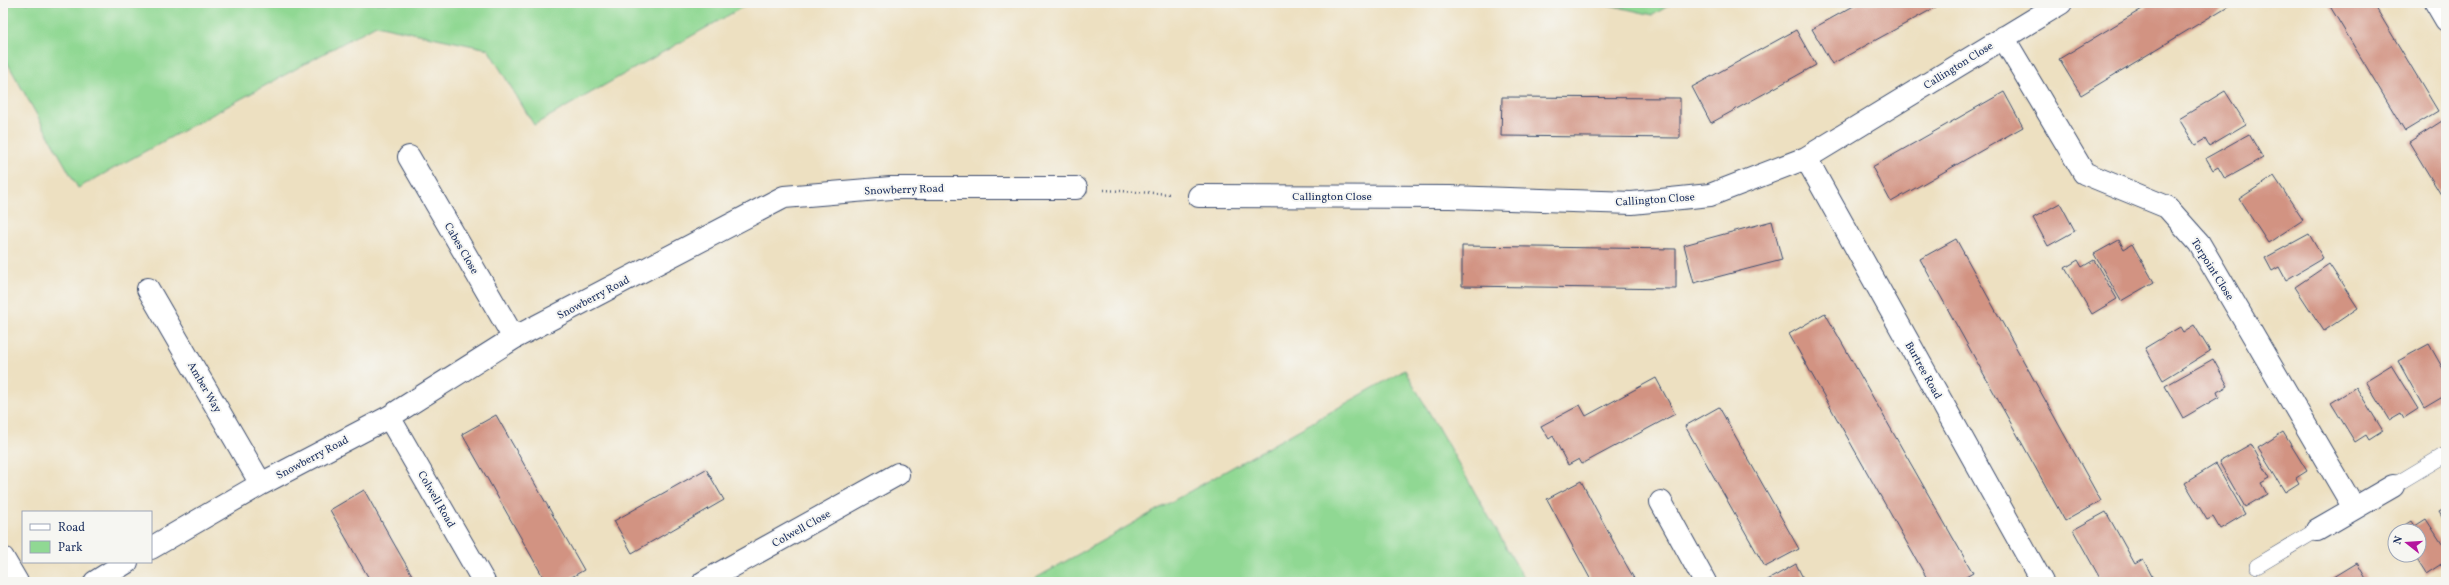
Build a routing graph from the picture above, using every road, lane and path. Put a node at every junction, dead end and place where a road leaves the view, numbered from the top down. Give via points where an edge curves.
1 (2061, 3) edge
2 (2436, 3) edge
3 (2446, 20) edge
4 (2003, 37) junction
5 (409, 157) dead end
6 (1806, 158) junction
7 (1076, 188) joint
8 (1200, 196) joint
9 (148, 289) dead end
10 (514, 338) junction
11 (389, 417) junction
12 (2443, 456) dead end
13 (898, 474) dead end
14 (261, 484) junction
15 (2393, 486) joint
16 (1661, 502) dead end
17 (2354, 508) junction
18 (2318, 530) joint
19 (152, 547) edge
20 (3, 558) edge
21 (125, 563) edge
22 (2257, 566) dead end
23 (17, 582) edge
24 (95, 582) edge
25 (484, 582) edge
26 (704, 582) edge
27 (1705, 582) edge
28 (2042, 582) edge

1 - 4 street, Callington Close
2 - 3 street
4 - 6 street, Callington Close
4 - 17 street, Torpoint Close via 2084,173 2167,206 2199,243
5 - 10 street, Cabes Close
6 - 8 street, Callington Close via 1710,195 1632,202 1450,197
6 - 28 street, Burtree Road
7 - 8 path
7 - 10 street, Snowberry Road via 891,188 784,196
9 - 14 street, Amber Way
10 - 11 street, Snowberry Road
11 - 14 street, Snowberry Road
11 - 25 street, Colwell Road
12 - 15 lane
13 - 26 street, Colwell Close
14 - 19 street, Snowberry Road
15 - 17 street
16 - 27 street
17 - 18 street
18 - 22 lane
20 - 23 street
21 - 24 street

